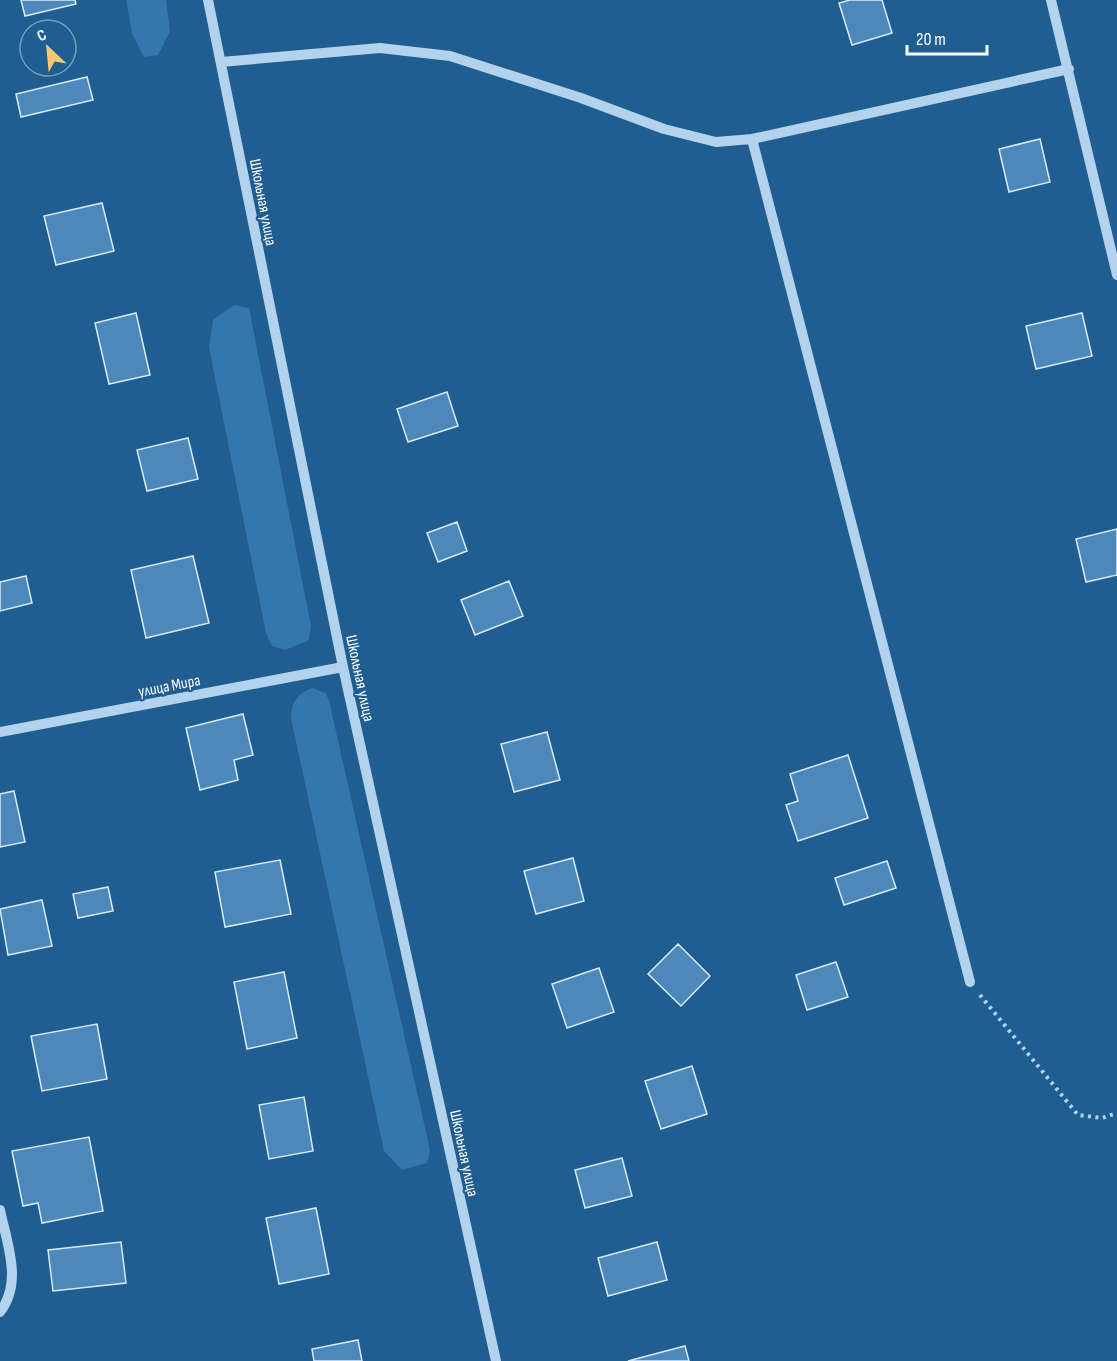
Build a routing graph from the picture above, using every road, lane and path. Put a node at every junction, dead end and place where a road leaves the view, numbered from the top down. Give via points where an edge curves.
1 (208, 0) edge
2 (1051, 0) edge
3 (221, 62) junction
4 (1069, 69) junction
5 (752, 139) junction
6 (1117, 275) edge
7 (343, 667) junction
8 (0, 732) edge
9 (970, 982) joint
10 (1117, 1113) edge
11 (0, 1210) edge
12 (0, 1312) edge
13 (496, 1361) edge

1 - 3 street, Школьная улица
2 - 4 street
3 - 5 street via 380,48 450,56 664,129 716,141
3 - 7 street, Школьная улица
4 - 5 street
4 - 6 street
5 - 9 street
7 - 8 street, улица Мира
7 - 13 street, Школьная улица
9 - 10 path via 1078,1115 1102,1118
11 - 12 street via 13,1272 12,1287

